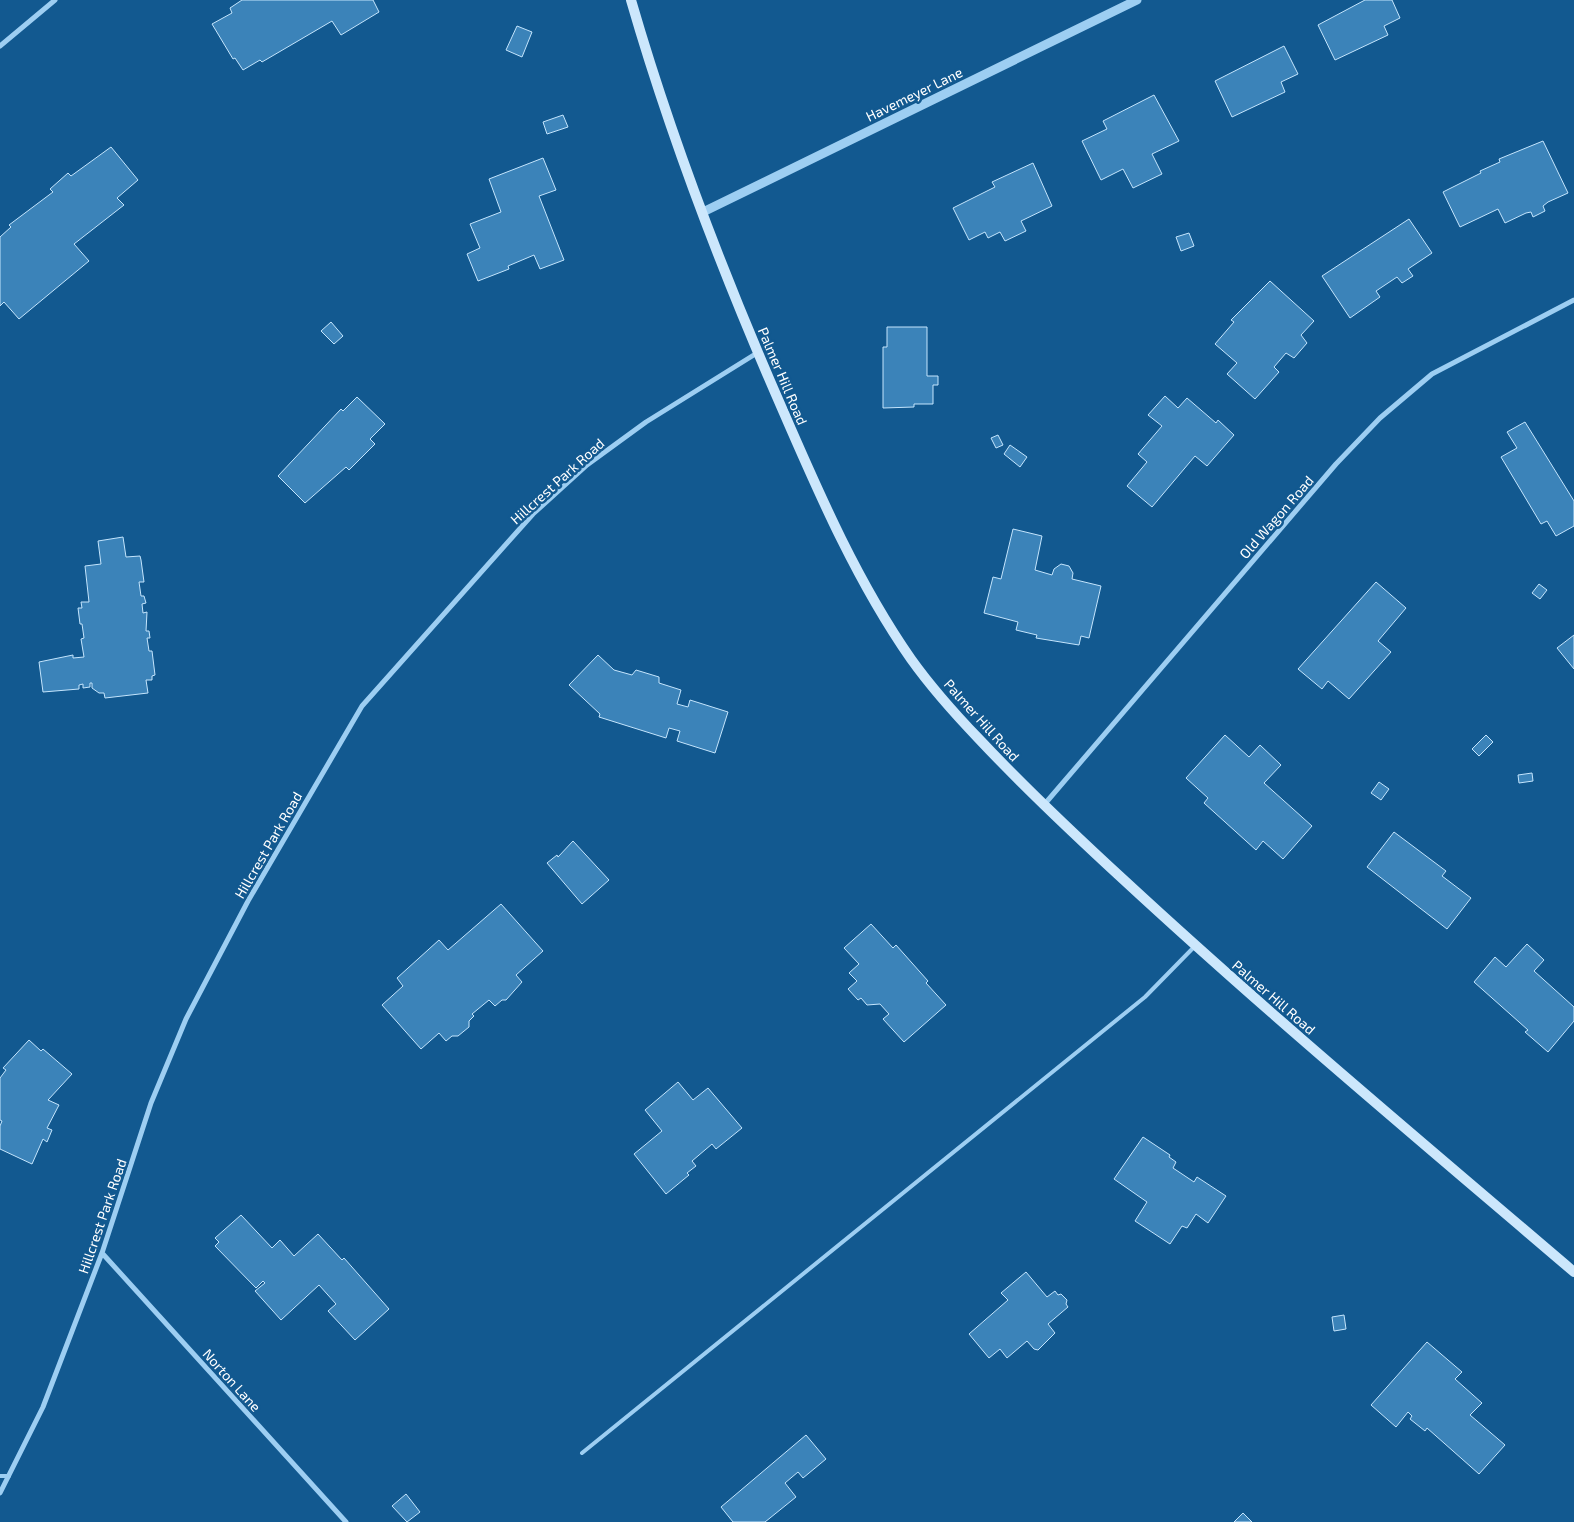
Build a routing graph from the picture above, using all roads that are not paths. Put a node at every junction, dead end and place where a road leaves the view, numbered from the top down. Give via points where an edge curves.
1 (55, 0) edge
2 (631, 0) edge
3 (1137, 0) edge
4 (0, 46) edge
5 (703, 212) junction
6 (1574, 301) edge
7 (758, 353) junction
8 (1044, 806) junction
9 (1195, 946) junction
10 (102, 1253) junction
11 (1574, 1272) edge
12 (582, 1453) dead end
13 (0, 1476) edge
14 (9, 1476) junction
15 (0, 1493) edge
16 (346, 1522) edge

1 - 4 street
2 - 5 main road, Palmer Hill Road
3 - 5 street, Havemeyer Lane
5 - 7 main road, Palmer Hill Road
6 - 8 street, Old Wagon Road via 1432,374 1380,418 1336,464
7 - 8 main road, Palmer Hill Road via 820,496 911,659 952,710
7 - 10 street, Hillcrest Park Road via 646,422 587,465 533,514 362,706 248,901 186,1019 151,1103
8 - 9 main road, Palmer Hill Road
9 - 11 main road, Palmer Hill Road
9 - 12 lane via 1130,1009
10 - 14 street, Hillcrest Park Road via 43,1407
10 - 16 street, Norton Lane
13 - 14 lane
14 - 15 street, Hillcrest Park Road

